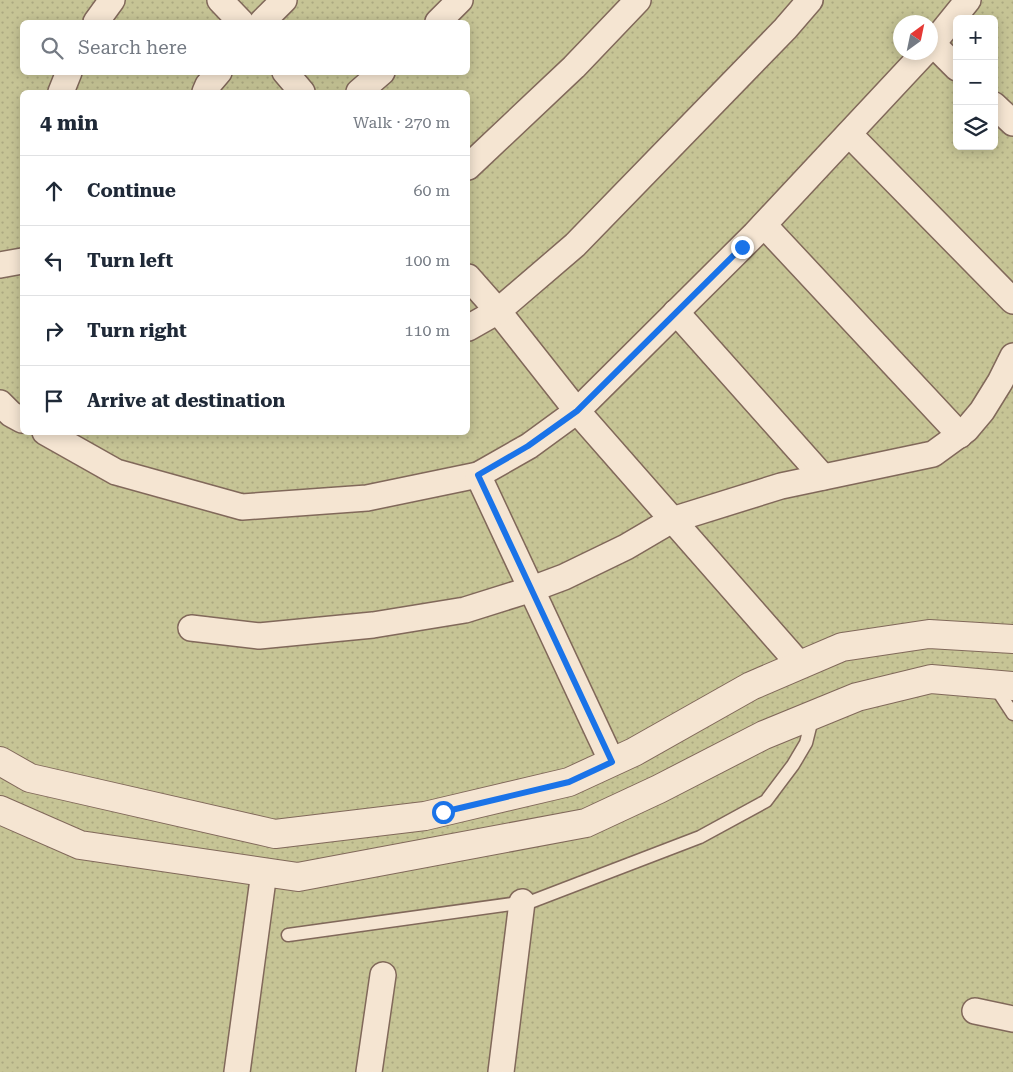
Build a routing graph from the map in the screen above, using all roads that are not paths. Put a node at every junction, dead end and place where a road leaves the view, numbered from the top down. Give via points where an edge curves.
1 (112, 0) edge
2 (220, 0) edge
3 (284, 0) edge
4 (460, 0) edge
5 (638, 0) edge
6 (810, 0) edge
7 (968, 0) edge
8 (97, 20) edge
9 (238, 20) edge
10 (264, 20) edge
11 (440, 20) edge
12 (938, 38) edge
13 (938, 54) edge
14 (919, 60) edge
15 (953, 65) edge
16 (68, 75) edge
17 (216, 75) edge
18 (288, 75) edge
19 (379, 75) edge
20 (62, 90) edge
21 (206, 90) edge
22 (300, 90) edge
23 (361, 90) edge
24 (998, 109) edge
25 (1013, 123) edge
26 (849, 134) junction
27 (470, 166) edge
28 (764, 225) junction
29 (20, 261) edge
30 (0, 265) edge
31 (470, 279) edge
32 (1013, 301) edge
33 (498, 311) junction
34 (676, 312) junction
35 (470, 327) edge
36 (1013, 356) edge
37 (0, 403) edge
38 (577, 411) junction
39 (20, 419) edge
40 (50, 435) edge
41 (960, 435) junction
42 (478, 475) junction
43 (823, 477) junction
44 (672, 520) junction
45 (532, 590) junction
46 (191, 628) dead end
47 (1013, 639) edge
48 (800, 665) junction
49 (1004, 686) edge
50 (1013, 714) edge
51 (814, 715) junction
52 (0, 761) edge
53 (612, 762) junction
54 (0, 810) edge
55 (264, 872) junction
56 (522, 902) junction
57 (288, 935) dead end
58 (384, 975) dead end
59 (975, 1011) dead end
60 (1013, 1019) edge
61 (237, 1072) edge
62 (369, 1072) edge
63 (501, 1072) edge

1 - 8 street
2 - 9 street
3 - 10 street
4 - 11 street
5 - 27 street via 574,67
6 - 33 street via 575,245
7 - 12 street
13 - 15 street
14 - 26 street
16 - 20 street
17 - 21 street
18 - 22 street
19 - 23 street
24 - 25 street
26 - 28 street
26 - 32 street
28 - 34 street
28 - 41 street
29 - 30 street
31 - 33 street
33 - 35 street
33 - 38 street
34 - 38 street
34 - 43 street
36 - 41 street via 982,411
37 - 39 street
38 - 42 street via 528,446
38 - 44 street
40 - 42 street via 116,472 242,507 367,498
41 - 43 street via 934,454
42 - 45 street
43 - 44 street via 781,486
44 - 45 street via 626,548
44 - 48 street
45 - 46 street via 464,610 373,625 259,636
45 - 53 street
47 - 48 street via 929,634 842,647
48 - 53 street via 751,686
49 - 50 lane
49 - 51 street via 931,678 856,697
51 - 55 street via 764,735 586,823 298,877
51 - 56 lane via 806,743 794,765 766,800 700,837 533,901
52 - 53 street via 30,778 275,834 425,816 569,782
54 - 55 street via 80,845
55 - 61 street
56 - 57 lane
56 - 63 street
58 - 62 street
59 - 60 street

